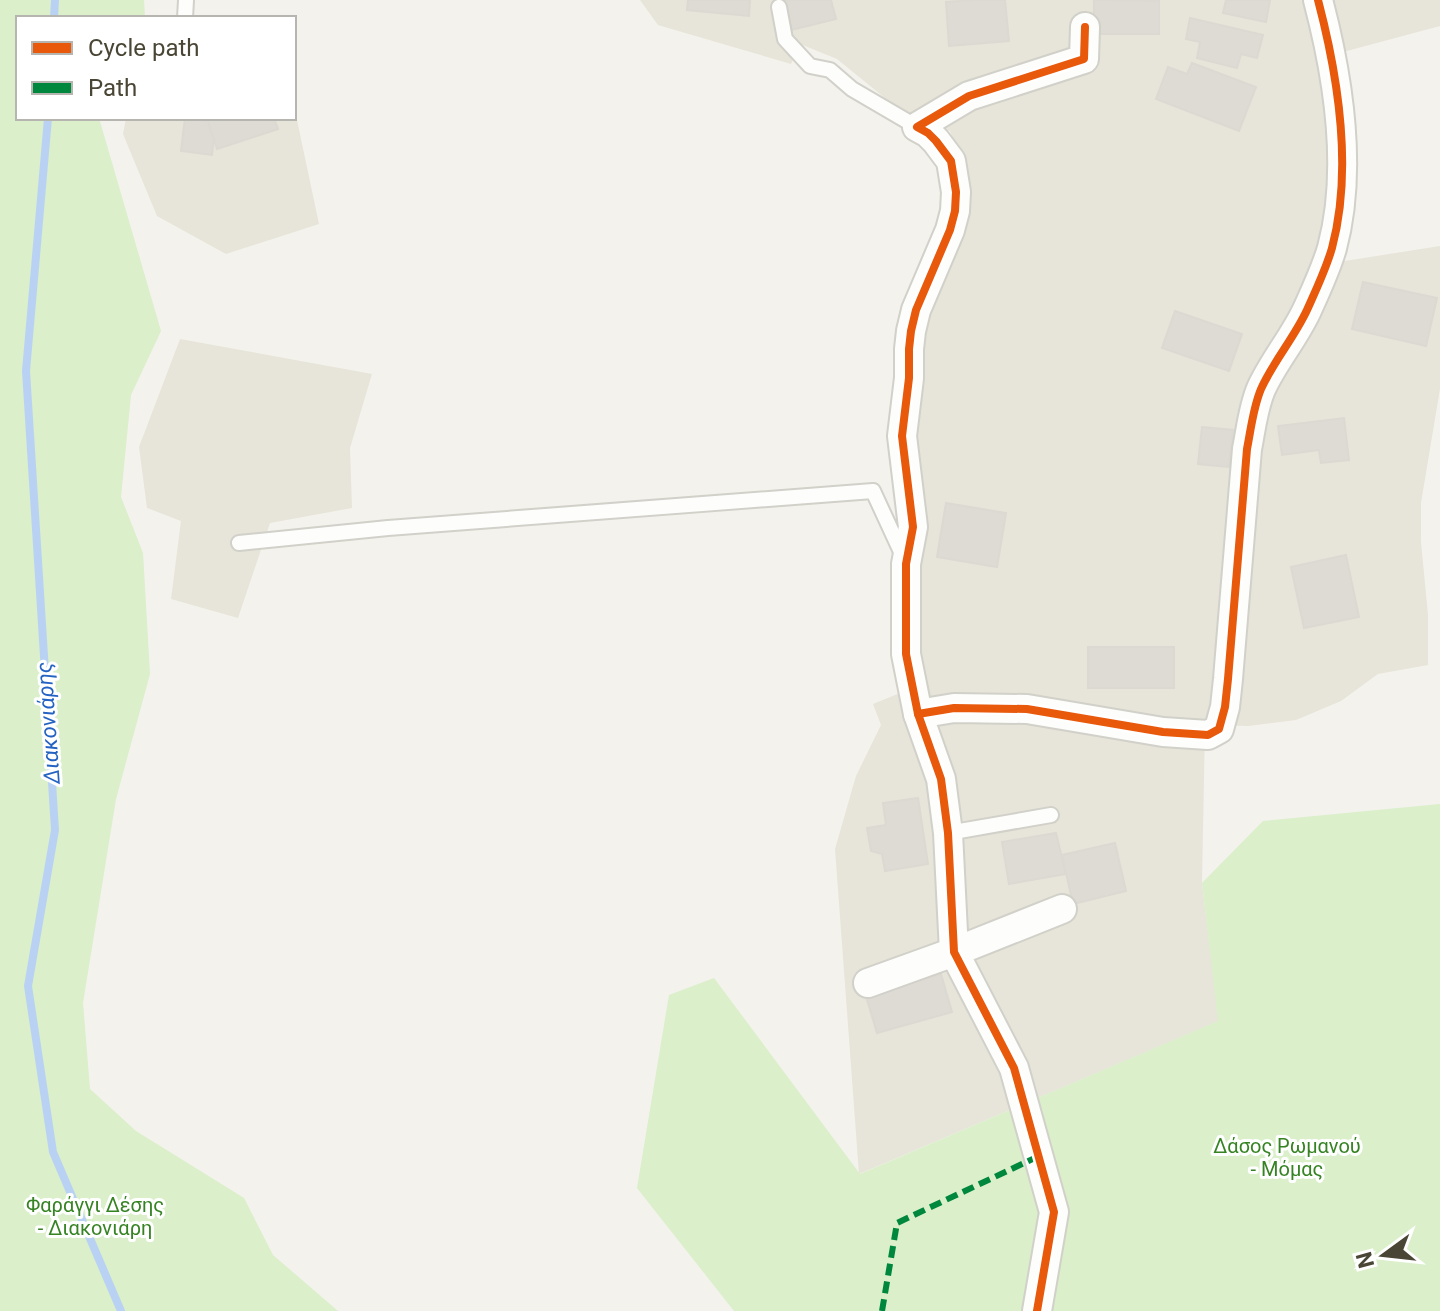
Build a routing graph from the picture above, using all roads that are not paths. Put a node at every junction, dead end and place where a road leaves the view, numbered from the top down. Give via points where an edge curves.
1 (1318, 0) edge
2 (779, 7) dead end
3 (1085, 27) dead end
4 (917, 127) junction
5 (239, 543) dead end
6 (906, 564) junction
7 (918, 714) junction
8 (1051, 815) dead end
9 (948, 833) junction
10 (1062, 909) dead end
11 (954, 952) junction
12 (868, 983) dead end
13 (1037, 1311) edge

1 - 7 street via 1338,111 1337,218 1332,249 1310,302 1260,390 1253,414 1219,729 1208,735 1163,732 1027,709 954,708
2 - 4 lane via 785,39 810,66 830,70
3 - 4 street via 1084,59 969,96
4 - 6 street via 951,161 955,211 916,310 910,340 902,436 913,527
5 - 6 lane via 873,491
6 - 7 street via 906,654
7 - 9 street via 941,779
8 - 9 lane
9 - 11 street
10 - 11 street
11 - 12 street
11 - 13 street via 1014,1068 1054,1212

